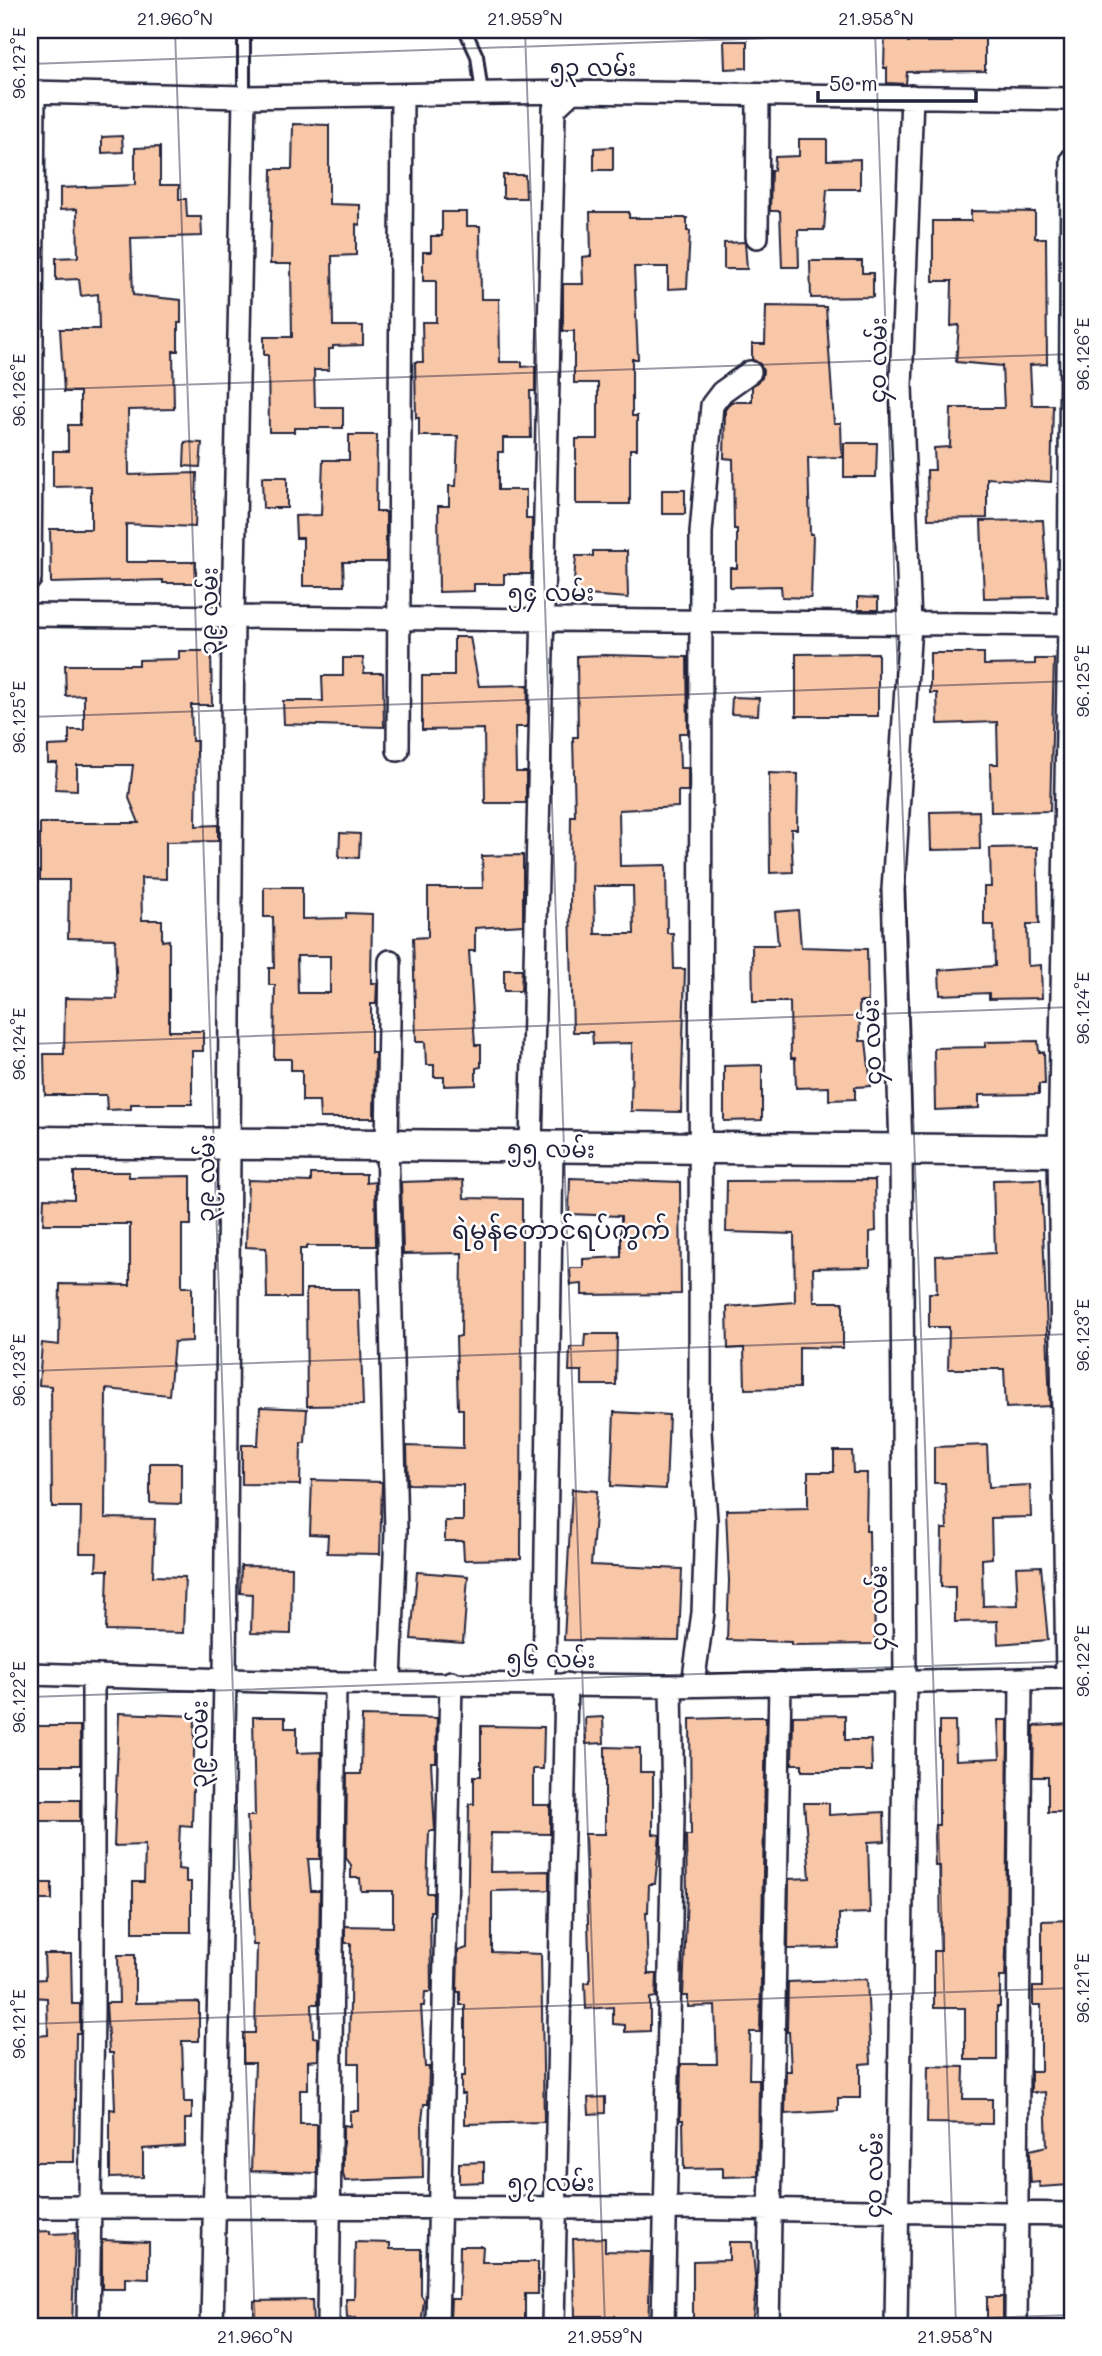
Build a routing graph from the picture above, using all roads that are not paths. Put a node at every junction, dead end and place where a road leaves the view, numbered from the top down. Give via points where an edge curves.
1 (244, 30) edge
2 (465, 30) edge
3 (32, 92) edge
4 (572, 92) junction
5 (482, 94) junction
6 (402, 96) junction
7 (758, 96) junction
8 (912, 96) junction
9 (244, 97) junction
10 (1072, 99) edge
11 (1072, 159) edge
12 (757, 237) dead end
13 (750, 372) dead end
14 (30, 579) edge
15 (30, 615) edge
16 (233, 617) junction
17 (399, 617) junction
18 (543, 619) junction
19 (700, 620) junction
20 (911, 625) junction
21 (1071, 625) edge
22 (398, 750) dead end
23 (390, 961) dead end
24 (30, 1142) edge
25 (232, 1144) junction
26 (387, 1144) junction
27 (541, 1148) junction
28 (701, 1150) junction
29 (901, 1150) junction
30 (1066, 1152) edge
31 (30, 1674) edge
32 (93, 1676) junction
33 (1070, 1678) edge
34 (905, 1679) junction
35 (1021, 1679) junction
36 (225, 1680) junction
37 (390, 1682) junction
38 (451, 1682) junction
39 (335, 1683) junction
40 (780, 1683) junction
41 (544, 1684) junction
42 (566, 1684) junction
43 (693, 1684) junction
44 (671, 1686) junction
45 (30, 2207) edge
46 (88, 2207) junction
47 (214, 2207) junction
48 (328, 2208) junction
49 (666, 2208) junction
50 (440, 2209) junction
51 (557, 2209) junction
52 (768, 2210) junction
53 (898, 2213) junction
54 (1020, 2214) junction
55 (1072, 2214) edge
56 (88, 2326) edge
57 (212, 2326) edge
58 (328, 2326) edge
59 (437, 2326) edge
60 (553, 2326) edge
61 (663, 2326) edge
62 (768, 2326) edge
63 (896, 2326) edge
64 (1017, 2326) edge

1 - 9 lane, ၃၉ လမ်း
2 - 5 lane via 477,56
3 - 9 street, ၅၃ လမ်း
3 - 14 street
4 - 5 street, ၅၃ လမ်း
4 - 7 street, ၅၃ လမ်း
4 - 18 street via 554,109
5 - 6 street, ၅၃ လမ်း
6 - 9 street, ၅၃ လမ်း
6 - 17 street
7 - 8 street, ၅၃ လမ်း
7 - 12 street
8 - 10 street, ၅၃ လမ်း
8 - 20 street, ၄၀ လမ်း via 901,386
9 - 16 street, ၃၉ လမ်း
11 - 21 street
13 - 19 street via 712,405 701,533
15 - 16 street, ၅၄ လမ်း
16 - 17 street, ၅၄ လမ်း
16 - 25 street, ၃၉ လမ်း
17 - 18 street, ၅၄ လမ်း
17 - 22 street
18 - 19 street, ၅၄ လမ်း
18 - 27 street
19 - 20 street, ၅၄ လမ်း
19 - 28 street
20 - 21 street, ၅၄ လမ်း
20 - 29 street, ၄၀ လမ်း via 893,890
21 - 30 street
23 - 26 street
24 - 25 main road, ၅၅ လမ်း
25 - 26 main road, ၅၅ လမ်း
25 - 36 street, ၃၉ လမ်း
26 - 27 main road, ၅၅ လမ်း
26 - 37 street via 396,1531
27 - 28 main road, ၅၅ လမ်း
27 - 41 street
28 - 29 main road, ၅၅ လမ်း
28 - 43 street via 700,1432 706,1520 703,1614
29 - 30 main road, ၅၅ လမ်း
29 - 34 street, ၄၀ လမ်း
30 - 33 street
31 - 32 street, ၅၆ လမ်း
32 - 36 street, ၅၆ လမ်း
32 - 46 street
33 - 35 street, ၅၆ လမ်း
34 - 35 street, ၅၆ လမ်း
34 - 40 street, ၅၆ လမ်း
34 - 53 street, ၄၀ လမ်း
35 - 54 street
36 - 39 street, ၅၆ လမ်း
36 - 47 street, ၃၉ လမ်း
37 - 38 street, ၅၆ လမ်း
37 - 39 street, ၅၆ လမ်း
38 - 41 street, ၅၆ လမ်း
38 - 50 street
39 - 48 street
40 - 43 street, ၅၆ လမ်း
40 - 52 street
41 - 42 street, ၅၆ လမ်း
42 - 44 street, ၅၆ လမ်း
42 - 51 street
43 - 44 street, ၅၆ လမ်း
44 - 49 street
45 - 46 street, ၅၇ လမ်း
46 - 47 street, ၅၇ လမ်း
46 - 56 street
47 - 48 street, ၅၇ လမ်း
47 - 57 street, ၃၉ လမ်း
48 - 50 street, ၅၇ လမ်း
48 - 58 street
49 - 51 street, ၅၇ လမ်း
49 - 52 street, ၅၇ လမ်း
49 - 61 street
50 - 51 street, ၅၇ လမ်း
50 - 59 street
51 - 60 street
52 - 53 street, ၅၇ လမ်း
52 - 62 street
53 - 54 street, ၅၇ လမ်း
53 - 63 street, ၄၀ လမ်း
54 - 55 street, ၅၇ လမ်း
54 - 64 street

